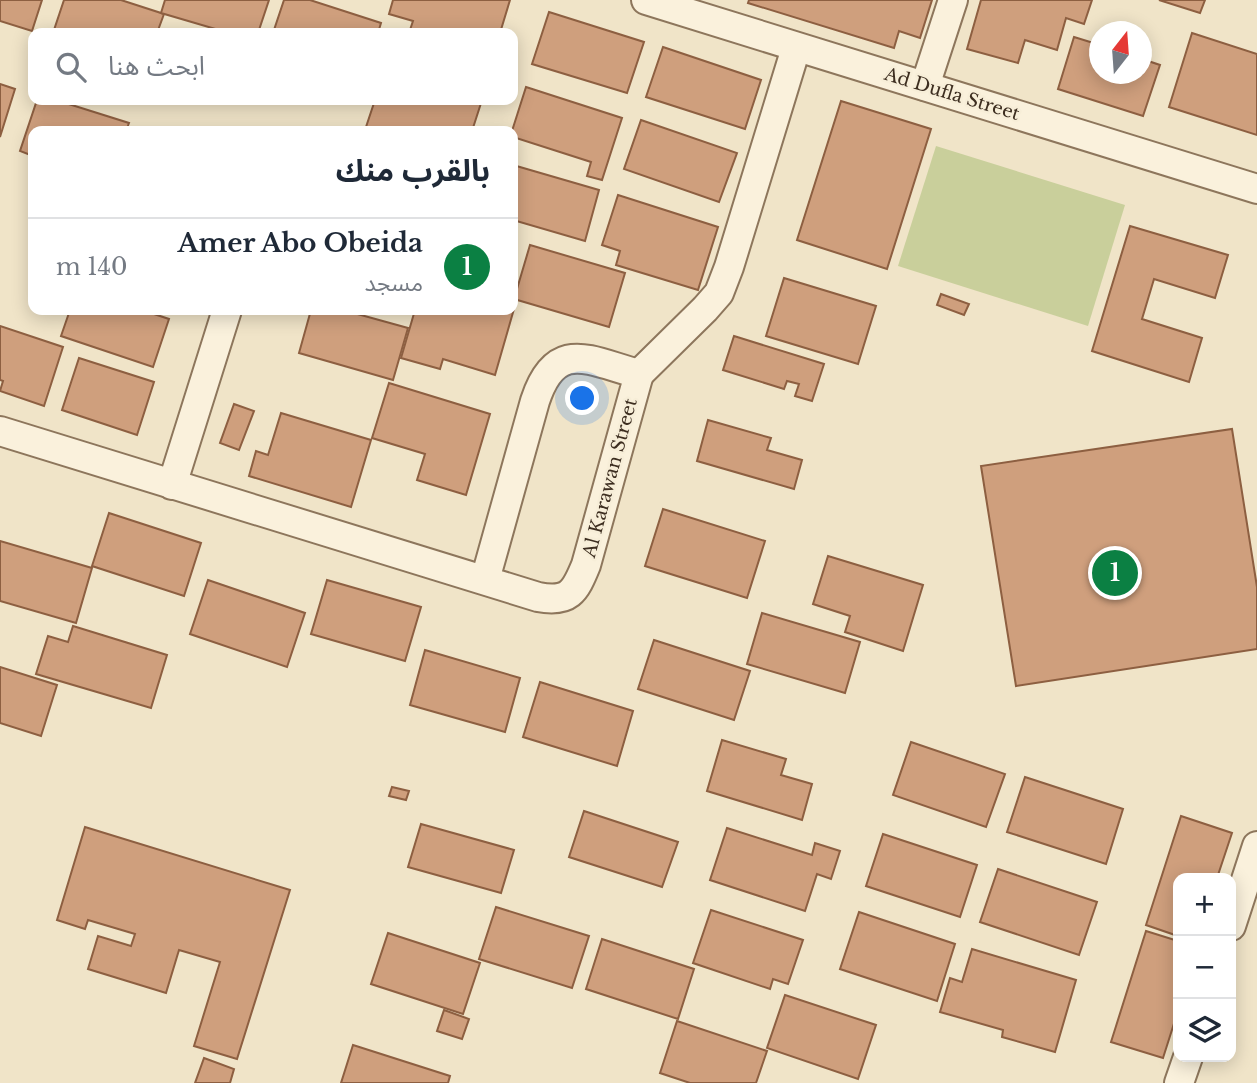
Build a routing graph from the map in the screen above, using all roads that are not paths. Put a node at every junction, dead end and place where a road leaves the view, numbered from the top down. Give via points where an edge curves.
1 (953, 0) edge
2 (659, 2) edge
3 (796, 48) junction
4 (925, 86) junction
5 (1257, 189) edge
6 (225, 315) edge
7 (639, 374) junction
8 (0, 431) edge
9 (172, 485) junction
10 (485, 580) junction
11 (1257, 846) edge
12 (1236, 911) edge
13 (1186, 1062) edge
14 (1179, 1083) edge

1 - 4 street
2 - 3 street, Ad Dufla Street
3 - 4 street, Ad Dufla Street
3 - 7 street via 719,293
4 - 5 street, Ad Dufla Street
6 - 9 street
7 - 10 street, Al Karawan Street via 578,358 563,359 546,375
7 - 10 street, Al Karawan Street via 586,565 574,590 554,601
8 - 9 street, Al Karawan Street
9 - 10 street, Al Karawan Street
11 - 12 street
13 - 14 street

